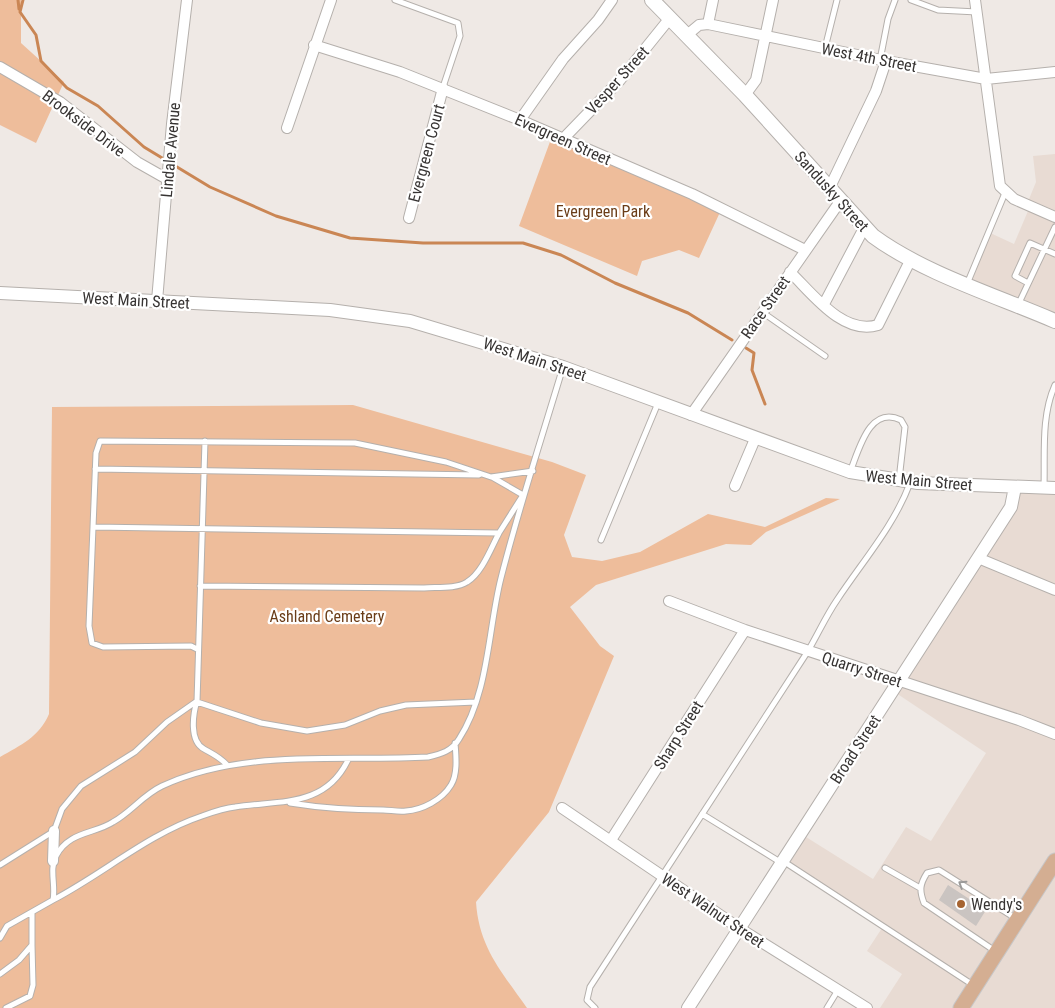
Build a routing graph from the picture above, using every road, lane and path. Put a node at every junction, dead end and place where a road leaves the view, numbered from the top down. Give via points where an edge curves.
1 (187, 0) edge
2 (332, 0) edge
3 (395, 0) edge
4 (612, 0) edge
5 (652, 0) edge
6 (713, 0) edge
7 (773, 0) edge
8 (837, 0) edge
9 (895, 0) edge
10 (911, 0) edge
11 (975, 0) edge
12 (977, 12) junction
13 (670, 18) junction
14 (708, 24) junction
15 (687, 34) junction
16 (765, 36) junction
17 (314, 45) junction
18 (825, 48) junction
19 (883, 61) junction
20 (0, 67) edge
21 (1055, 72) edge
22 (986, 79) junction
23 (443, 88) junction
24 (745, 95) junction
25 (520, 120) junction
26 (287, 128) dead end
27 (562, 140) junction
28 (168, 177) junction
29 (830, 187) junction
30 (1005, 193) junction
31 (841, 200) junction
32 (409, 218) dead end
33 (1055, 218) edge
34 (1055, 227) edge
35 (864, 228) junction
36 (805, 250) junction
37 (1045, 250) junction
38 (1055, 254) edge
39 (911, 259) junction
40 (790, 272) junction
41 (1028, 283) junction
42 (967, 284) junction
43 (0, 293) edge
44 (157, 301) junction
45 (824, 304) junction
46 (1018, 305) junction
47 (761, 312) junction
48 (1055, 321) edge
49 (825, 356) dead end
50 (563, 367) junction
51 (1055, 385) edge
52 (658, 402) junction
53 (691, 415) junction
54 (755, 439) junction
55 (205, 441) junction
56 (95, 469) junction
57 (204, 471) junction
58 (532, 472) junction
59 (850, 472) junction
60 (485, 475) junction
61 (491, 477) junction
62 (905, 482) junction
63 (735, 486) dead end
64 (1015, 487) junction
65 (1050, 487) edge
66 (523, 495) junction
67 (93, 527) junction
68 (203, 529) junction
69 (499, 533) junction
70 (601, 540) dead end
71 (978, 558) junction
72 (200, 586) junction
73 (1055, 590) edge
74 (669, 601) dead end
75 (745, 630) junction
76 (197, 649) junction
77 (808, 651) junction
78 (898, 681) junction
79 (197, 701) junction
80 (476, 702) junction
81 (1055, 734) edge
82 (455, 743) junction
83 (348, 760) junction
84 (227, 765) junction
85 (287, 802) junction
86 (562, 808) dead end
87 (702, 814) junction
88 (54, 831) junction
89 (610, 840) junction
90 (53, 861) junction
91 (782, 862) junction
92 (1055, 863) edge
93 (0, 865) edge
94 (885, 868) dead end
95 (662, 876) junction
96 (920, 888) junction
97 (53, 900) junction
98 (32, 913) junction
99 (1017, 920) junction
100 (0, 925) edge
101 (7, 926) junction
102 (739, 928) junction
103 (0, 938) edge
104 (32, 945) junction
105 (997, 952) junction
106 (0, 974) edge
107 (975, 986) junction
108 (838, 990) junction
109 (6, 1008) edge
110 (595, 1008) edge
111 (688, 1008) edge
112 (827, 1008) edge
113 (867, 1008) edge
114 (961, 1008) edge

1 - 28 street, Lindale Avenue
2 - 17 street
3 - 23 lane via 458,24 460,36
4 - 25 street via 563,59
5 - 13 main road, Sandusky Street
6 - 14 street
7 - 16 street
8 - 18 lane
9 - 19 lane via 888,19
10 - 12 lane via 938,10
11 - 12 street
12 - 22 street
13 - 15 main road, Sandusky Street
13 - 27 street, Vesper Street via 620,80
14 - 15 street via 699,25
14 - 16 street, West 4th Street
15 - 24 main road, Sandusky Street
16 - 18 street, West 4th Street
16 - 24 street via 756,80
17 - 23 street, Evergreen Street via 374,62
17 - 26 street
18 - 19 street, West 4th Street
19 - 22 street, West 4th Street
19 - 29 street via 876,91
20 - 28 street, Brookside Drive via 60,102 137,162
21 - 22 street, West 4th Street
22 - 30 street via 997,174
23 - 25 street, Evergreen Street
23 - 32 street, Evergreen Court
24 - 29 main road, Sandusky Street
25 - 27 street, Evergreen Street
27 - 36 street, Evergreen Street via 692,194
28 - 44 street, Lindale Avenue
29 - 31 main road, Sandusky Street
30 - 33 street
30 - 42 lane
31 - 35 main road, Sandusky Street
31 - 36 street, Race Street
34 - 37 lane
35 - 39 main road, Sandusky Street via 883,244
35 - 45 street
36 - 40 street, Race Street
37 - 38 lane
37 - 41 lane
37 - 41 lane via 1030,243 1015,276
39 - 42 main road, Sandusky Street
39 - 45 street via 878,325 866,328 849,323
40 - 45 street
40 - 47 street, Race Street
41 - 46 lane
42 - 46 main road, Sandusky Street
43 - 44 street, West Main Street
44 - 50 street, West Main Street via 384,316 461,335
46 - 48 main road, Sandusky Street
47 - 49 lane
47 - 53 street, Race Street
50 - 52 street, West Main Street
50 - 58 lane
51 - 65 lane via 1046,414
52 - 53 street, West Main Street
52 - 70 lane
53 - 54 street, West Main Street
54 - 59 street, West Main Street
54 - 63 street
55 - 56 lane via 100,441 96,447
55 - 57 lane
55 - 60 lane via 366,444 446,462
56 - 57 lane
56 - 67 lane
57 - 60 lane
57 - 68 lane
58 - 61 lane
58 - 66 lane
59 - 62 street, West Main Street
59 - 62 lane via 873,423 892,417 901,420 905,427
60 - 61 lane
61 - 66 lane
62 - 64 street, West Main Street
62 - 77 lane via 903,502 836,602
64 - 65 street, West Main Street
64 - 71 street, Broad Street via 1011,507
66 - 69 lane
66 - 80 lane via 501,580
67 - 68 lane
67 - 76 lane via 89,626 92,642 103,647 191,646
68 - 69 lane
68 - 72 lane
69 - 72 lane via 475,574 467,583 460,585 424,588
71 - 73 street
71 - 78 street, Broad Street
72 - 76 lane
74 - 75 street, Quarry Street
75 - 77 street, Quarry Street
75 - 89 street, Sharp Street
76 - 79 lane
77 - 78 street, Quarry Street
77 - 87 lane
78 - 81 street, Quarry Street
78 - 91 street, Broad Street
79 - 80 lane via 260,723 307,731 345,725 406,705
79 - 84 lane via 194,716 196,741
79 - 88 lane via 167,722 135,752 81,786 62,809
80 - 82 lane
82 - 83 lane via 444,753 428,757
82 - 85 lane via 452,784 436,800 423,807 405,811 364,810
83 - 84 lane
83 - 85 lane via 340,776 324,789
84 - 90 lane via 154,790 115,822 88,830 66,844
85 - 97 lane via 233,807 174,826
86 - 89 street, West Walnut Street
87 - 91 lane
87 - 95 lane
88 - 90 street
88 - 93 lane
89 - 95 street, West Walnut Street
90 - 97 lane
91 - 102 street, Broad Street
91 - 107 lane
92 - 99 main road
94 - 96 lane
95 - 102 street, West Walnut Street
95 - 110 lane via 590,987 587,1000
99 -> 96 lane via 939,870 927,872
96 - 105 lane via 924,903
97 - 98 lane
98 - 101 lane
98 - 104 lane
99 - 105 main road
100 - 101 lane
101 - 103 lane
102 - 108 street, West Walnut Street
102 - 111 street, Broad Street
104 - 106 lane
104 - 109 lane via 30,996
105 - 107 main road
107 - 114 main road
108 - 112 lane
108 - 113 street, West Walnut Street

